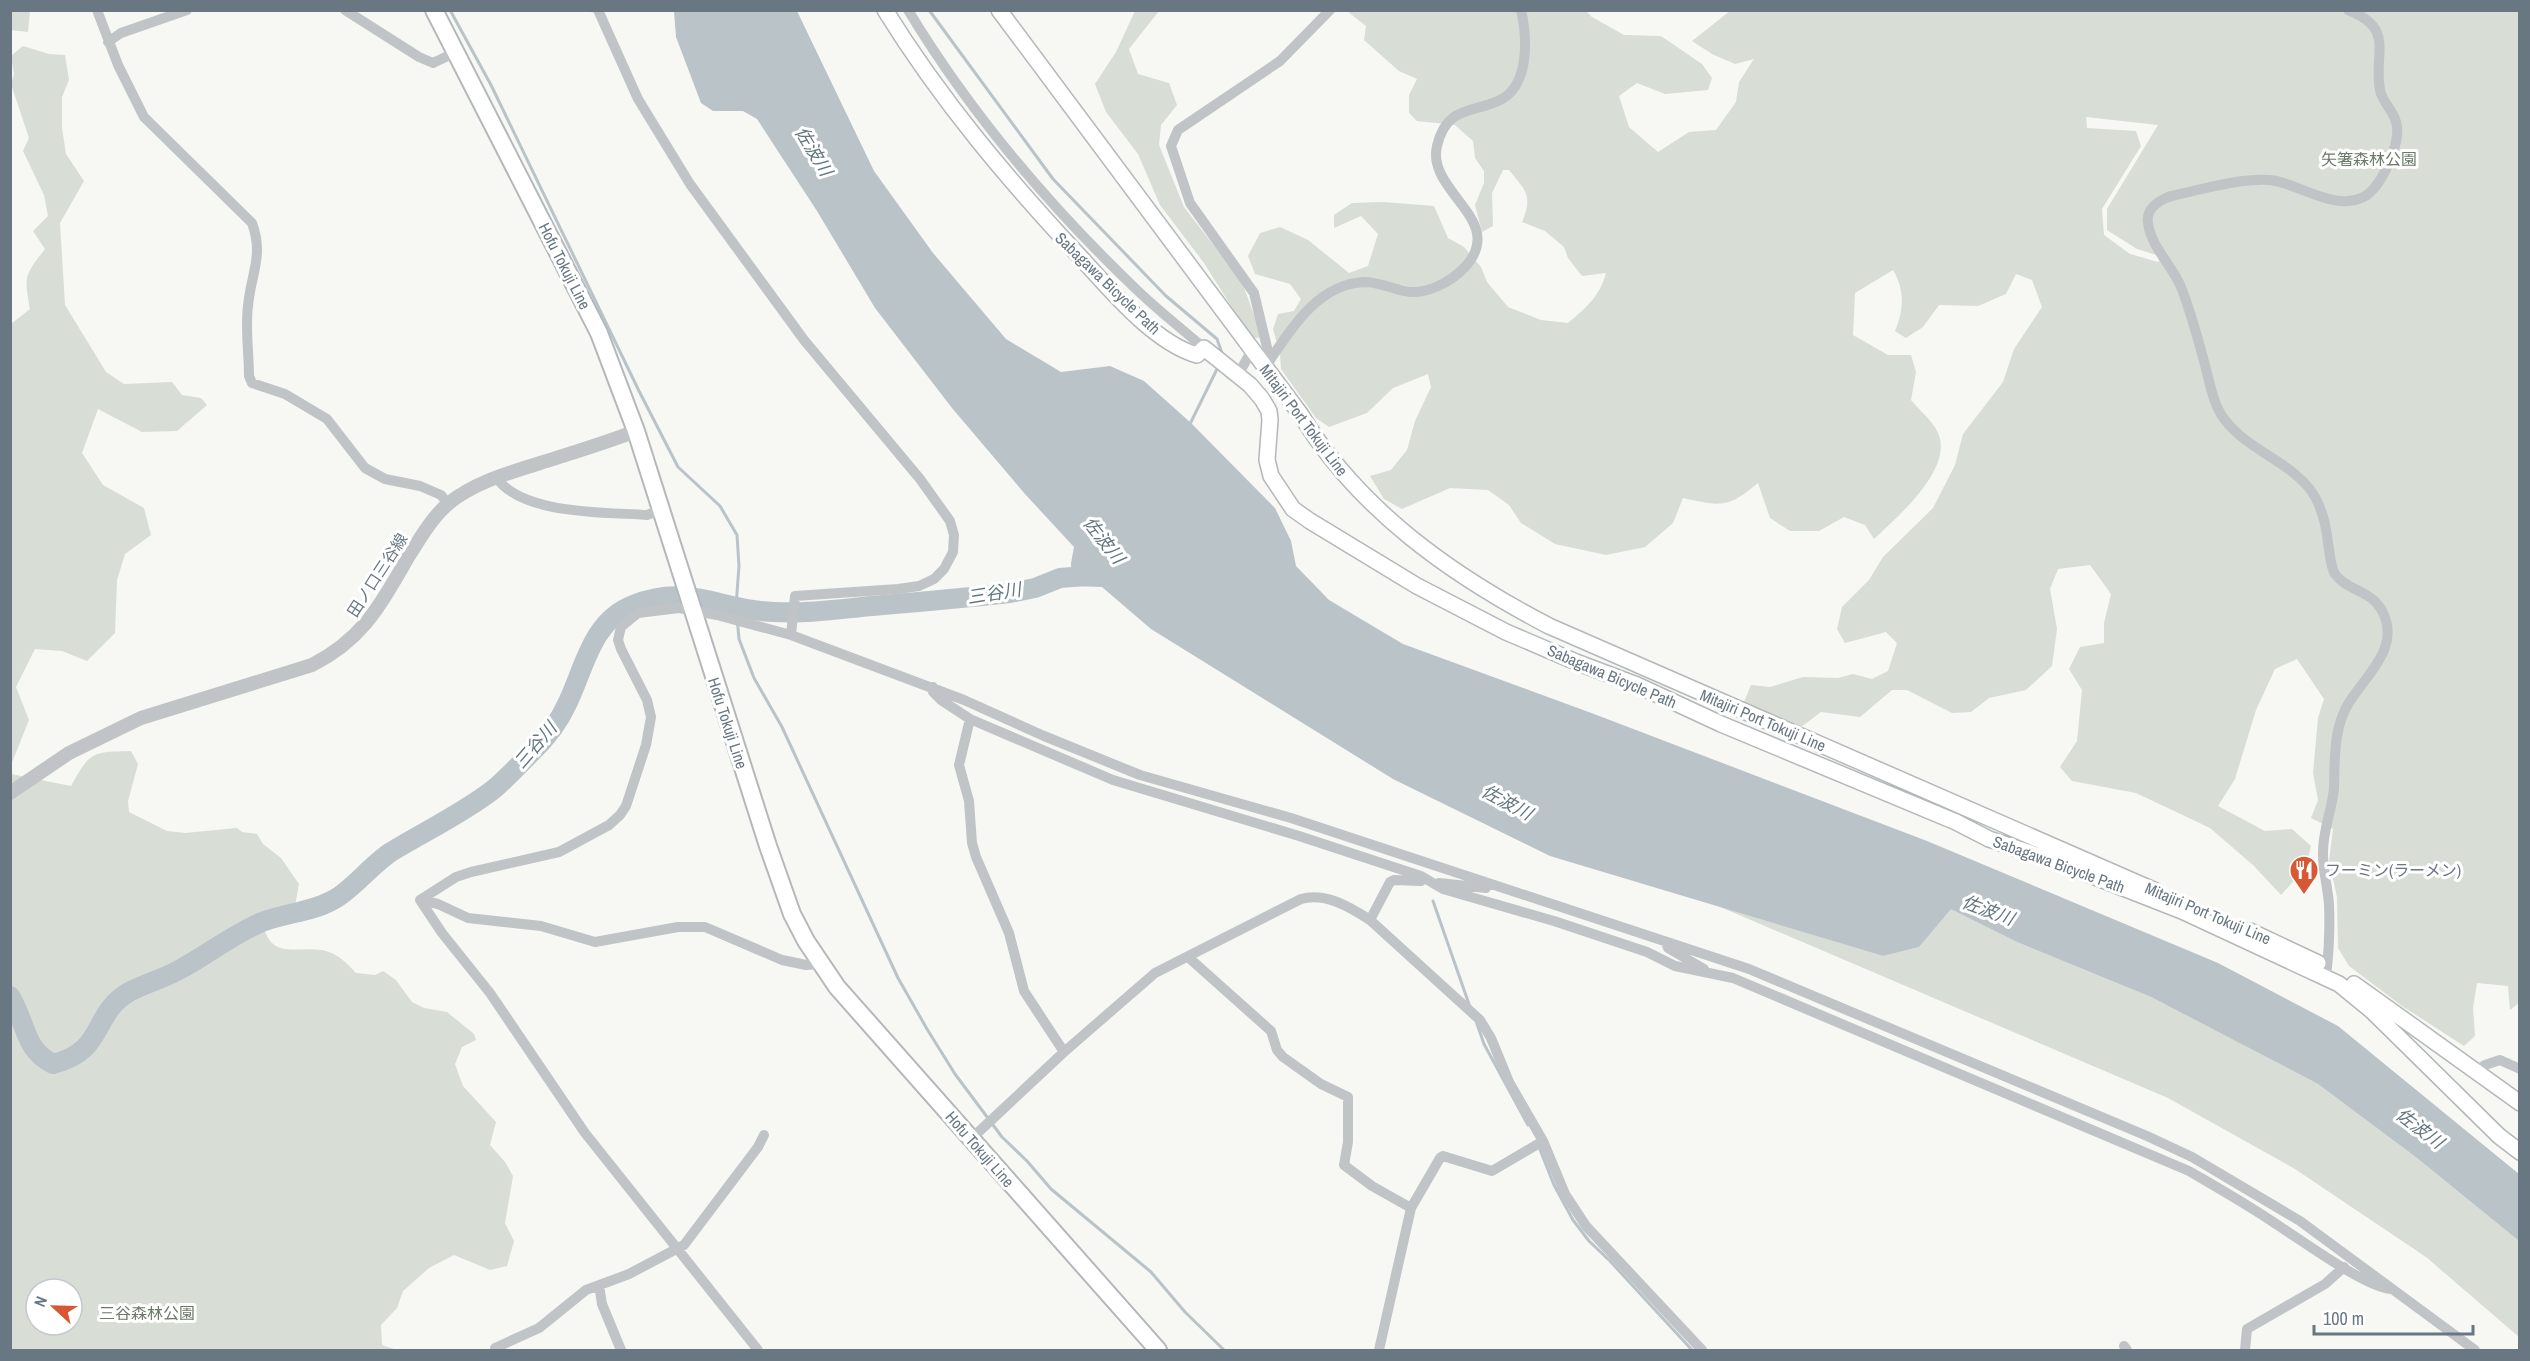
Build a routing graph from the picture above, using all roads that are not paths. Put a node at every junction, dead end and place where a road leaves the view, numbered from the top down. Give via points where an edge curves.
1 (97, 10) edge
2 (187, 10) edge
3 (345, 10) edge
4 (434, 10) edge
5 (598, 10) edge
6 (885, 10) edge
7 (908, 10) edge
8 (999, 10) edge
9 (1330, 10) edge
10 (1521, 10) edge
11 (2348, 10) edge
12 (108, 42) junction
13 (456, 52) junction
14 (1207, 350) junction
15 (1252, 350) junction
16 (1268, 364) junction
17 (1233, 372) junction
18 (636, 431) junction
19 (496, 477) junction
20 (448, 504) junction
21 (660, 510) junction
22 (691, 608) junction
23 (791, 635) junction
24 (933, 687) junction
25 (1729, 705) junction
26 (970, 719) junction
27 (1721, 724) junction
28 (10, 794) edge
29 (1989, 839) junction
30 (2029, 839) junction
31 (2057, 862) junction
32 (1429, 881) junction
33 (1489, 884) junction
34 (420, 900) junction
35 (1370, 920) junction
36 (1665, 941) junction
37 (1188, 957) junction
38 (820, 964) junction
39 (2327, 968) junction
40 (1706, 971) junction
41 (1064, 1052) junction
42 (2520, 1069) edge
43 (2476, 1071) junction
44 (2520, 1103) edge
45 (764, 1135) dead end
46 (971, 1139) junction
47 (1539, 1142) junction
48 (2520, 1152) edge
49 (1411, 1208) junction
50 (678, 1249) junction
51 (2344, 1267) junction
52 (599, 1284) junction
53 (2394, 1289) junction
54 (496, 1350) edge
55 (621, 1350) edge
56 (758, 1350) edge
57 (1158, 1350) edge
58 (1379, 1350) edge
59 (1702, 1350) edge
60 (2245, 1350) edge
61 (2475, 1350) edge

1 - 12 street
2 - 12 street via 121,33
3 - 13 street via 433,63
4 - 13 main road, Hofu Tokuji Line
5 - 23 street via 638,99 690,184 804,339 950,521 953,552 934,579 898,589 795,596
6 - 14 main road, Sabagawa Bicycle Path via 950,108 1097,276 1152,330 1188,353 1197,355
7 - 14 street via 936,57 998,139 1139,292
8 - 15 main road, Mitajiri Port Tokuji Line
9 - 16 street via 1280,61 1178,130 1171,146 1190,203 1254,293
10 - 16 street via 1523,68 1515,87 1503,98 1459,112 1444,128 1436,147 1439,174 1472,217 1477,247 1466,266 1431,289 1407,292 1364,282 1341,287 1297,320
11 - 39 street via 2364,18 2380,36 2380,92 2396,120 2395,147 2379,182 2354,201 2337,202 2287,184 2257,179 2168,197 2156,202 2147,220 2180,285 2214,400 2224,420 2310,488 2326,525 2335,574 2380,607 2388,625 2388,644 2350,701 2340,721 2336,742 2323,854 2329,904
12 - 20 street via 144,117 252,223 258,238 258,259 247,308 252,383 285,394 327,419 365,468 441,495
13 - 18 main road, Hofu Tokuji Line via 599,333
14 - 17 main road, Sabagawa Bicycle Path
15 - 16 main road, Mitajiri Port Tokuji Line
15 - 17 street
16 - 25 main road, Mitajiri Port Tokuji Line via 1319,444 1375,508 1415,542 1506,604
17 - 27 main road, Sabagawa Bicycle Path via 1250,385 1269,411 1267,460 1272,476 1293,509 1386,568 1506,632
18 - 19 street, 田ノ口三谷線
18 - 21 main road, Hofu Tokuji Line
19 - 20 street, 田ノ口三谷線
19 - 21 street via 501,486 514,494 546,506 647,515
20 - 28 street, 田ノ口三谷線 via 418,541 371,619 333,655 141,718 69,753
21 - 22 main road, Hofu Tokuji Line
22 - 23 street
22 - 34 street via 638,613 621,627 618,640 647,700 651,717 626,806 620,815 560,852 471,872
22 - 38 main road, Hofu Tokuji Line via 792,914
23 - 24 street
24 - 26 street via 941,700
24 - 33 street via 1140,775 1291,818
25 - 27 street
25 - 30 main road, Mitajiri Port Tokuji Line
26 - 32 street via 1113,780 1299,836
26 - 41 street via 959,765 969,801 972,843 1009,933 1024,991
27 - 29 main road, Sabagawa Bicycle Path
29 - 30 street
29 - 31 main road, Sabagawa Bicycle Path
30 - 31 street
30 - 39 main road, Mitajiri Port Tokuji Line via 2253,932
31 - 48 main road, Sabagawa Bicycle Path via 2182,911 2339,984
32 - 33 street via 1486,889
32 - 35 street via 1390,882
32 - 40 street via 1443,889 1647,952 1675,966
33 - 36 street
34 - 38 street via 468,918 541,927 594,942 678,927 705,927 782,960
34 - 50 street via 485,986 585,1133
35 - 37 street via 1333,901 1313,896 1300,899
35 - 47 street via 1480,1020
36 - 40 street via 1668,948
36 - 53 street via 1749,969 2192,1157 2282,1210
37 - 41 street via 1155,973
37 - 49 street via 1271,1031 1283,1057 1321,1084 1348,1097 1344,1165
38 - 46 main road, Hofu Tokuji Line
39 - 43 main road, Mitajiri Port Tokuji Line
40 - 51 street via 1733,978 2189,1171
41 - 46 street
42 - 43 street via 2500,1060
43 - 44 main road, Mitajiri Port Tokuji Line
45 - 50 street
46 - 57 main road, Hofu Tokuji Line
47 - 49 street via 1492,1171 1443,1156
47 - 59 street via 1586,1226
49 - 58 street
50 - 52 street via 629,1274
50 - 56 street
51 - 53 street via 2376,1286
51 - 60 street via 2325,1284 2247,1329
52 - 54 street via 539,1328
52 - 55 street via 602,1304
53 - 61 street

